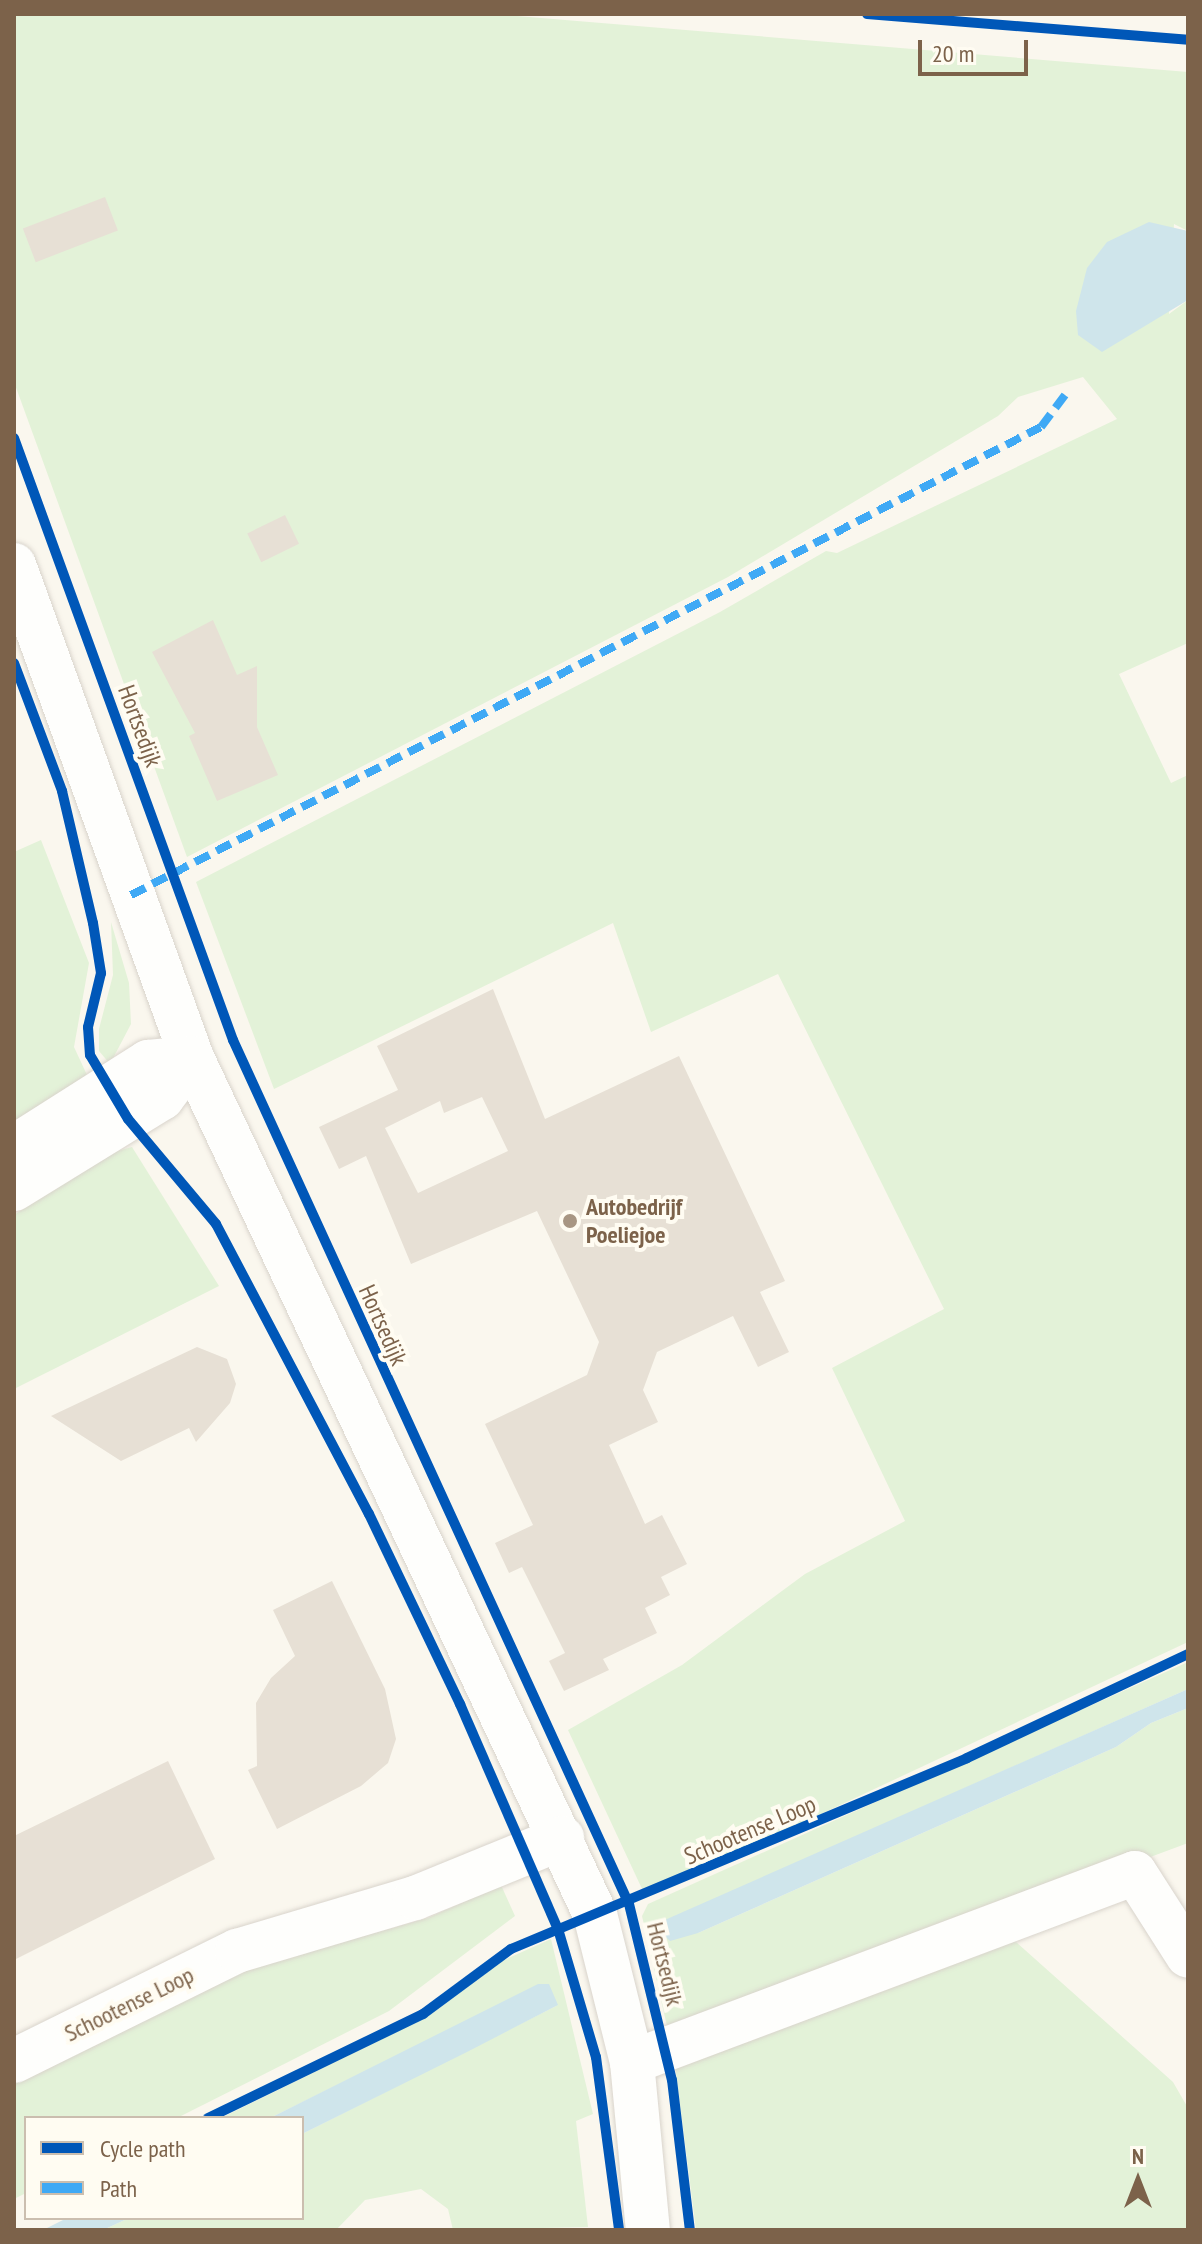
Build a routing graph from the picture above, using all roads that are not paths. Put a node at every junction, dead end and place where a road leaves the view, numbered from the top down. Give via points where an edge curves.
1 (14, 565) edge
2 (192, 1058) junction
3 (14, 1147) edge
4 (14, 1189) edge
5 (562, 1838) junction
6 (1188, 1956) edge
7 (14, 2061) edge
8 (632, 2062) junction
9 (648, 2230) edge

1 - 2 street
2 - 3 street via 148,1062
2 - 4 street via 162,1098
2 - 5 street via 533,1733
5 - 7 street, Schootense Loop via 415,1898 237,1951
5 - 8 street via 595,1914
6 - 8 street via 1135,1873
8 - 9 street

